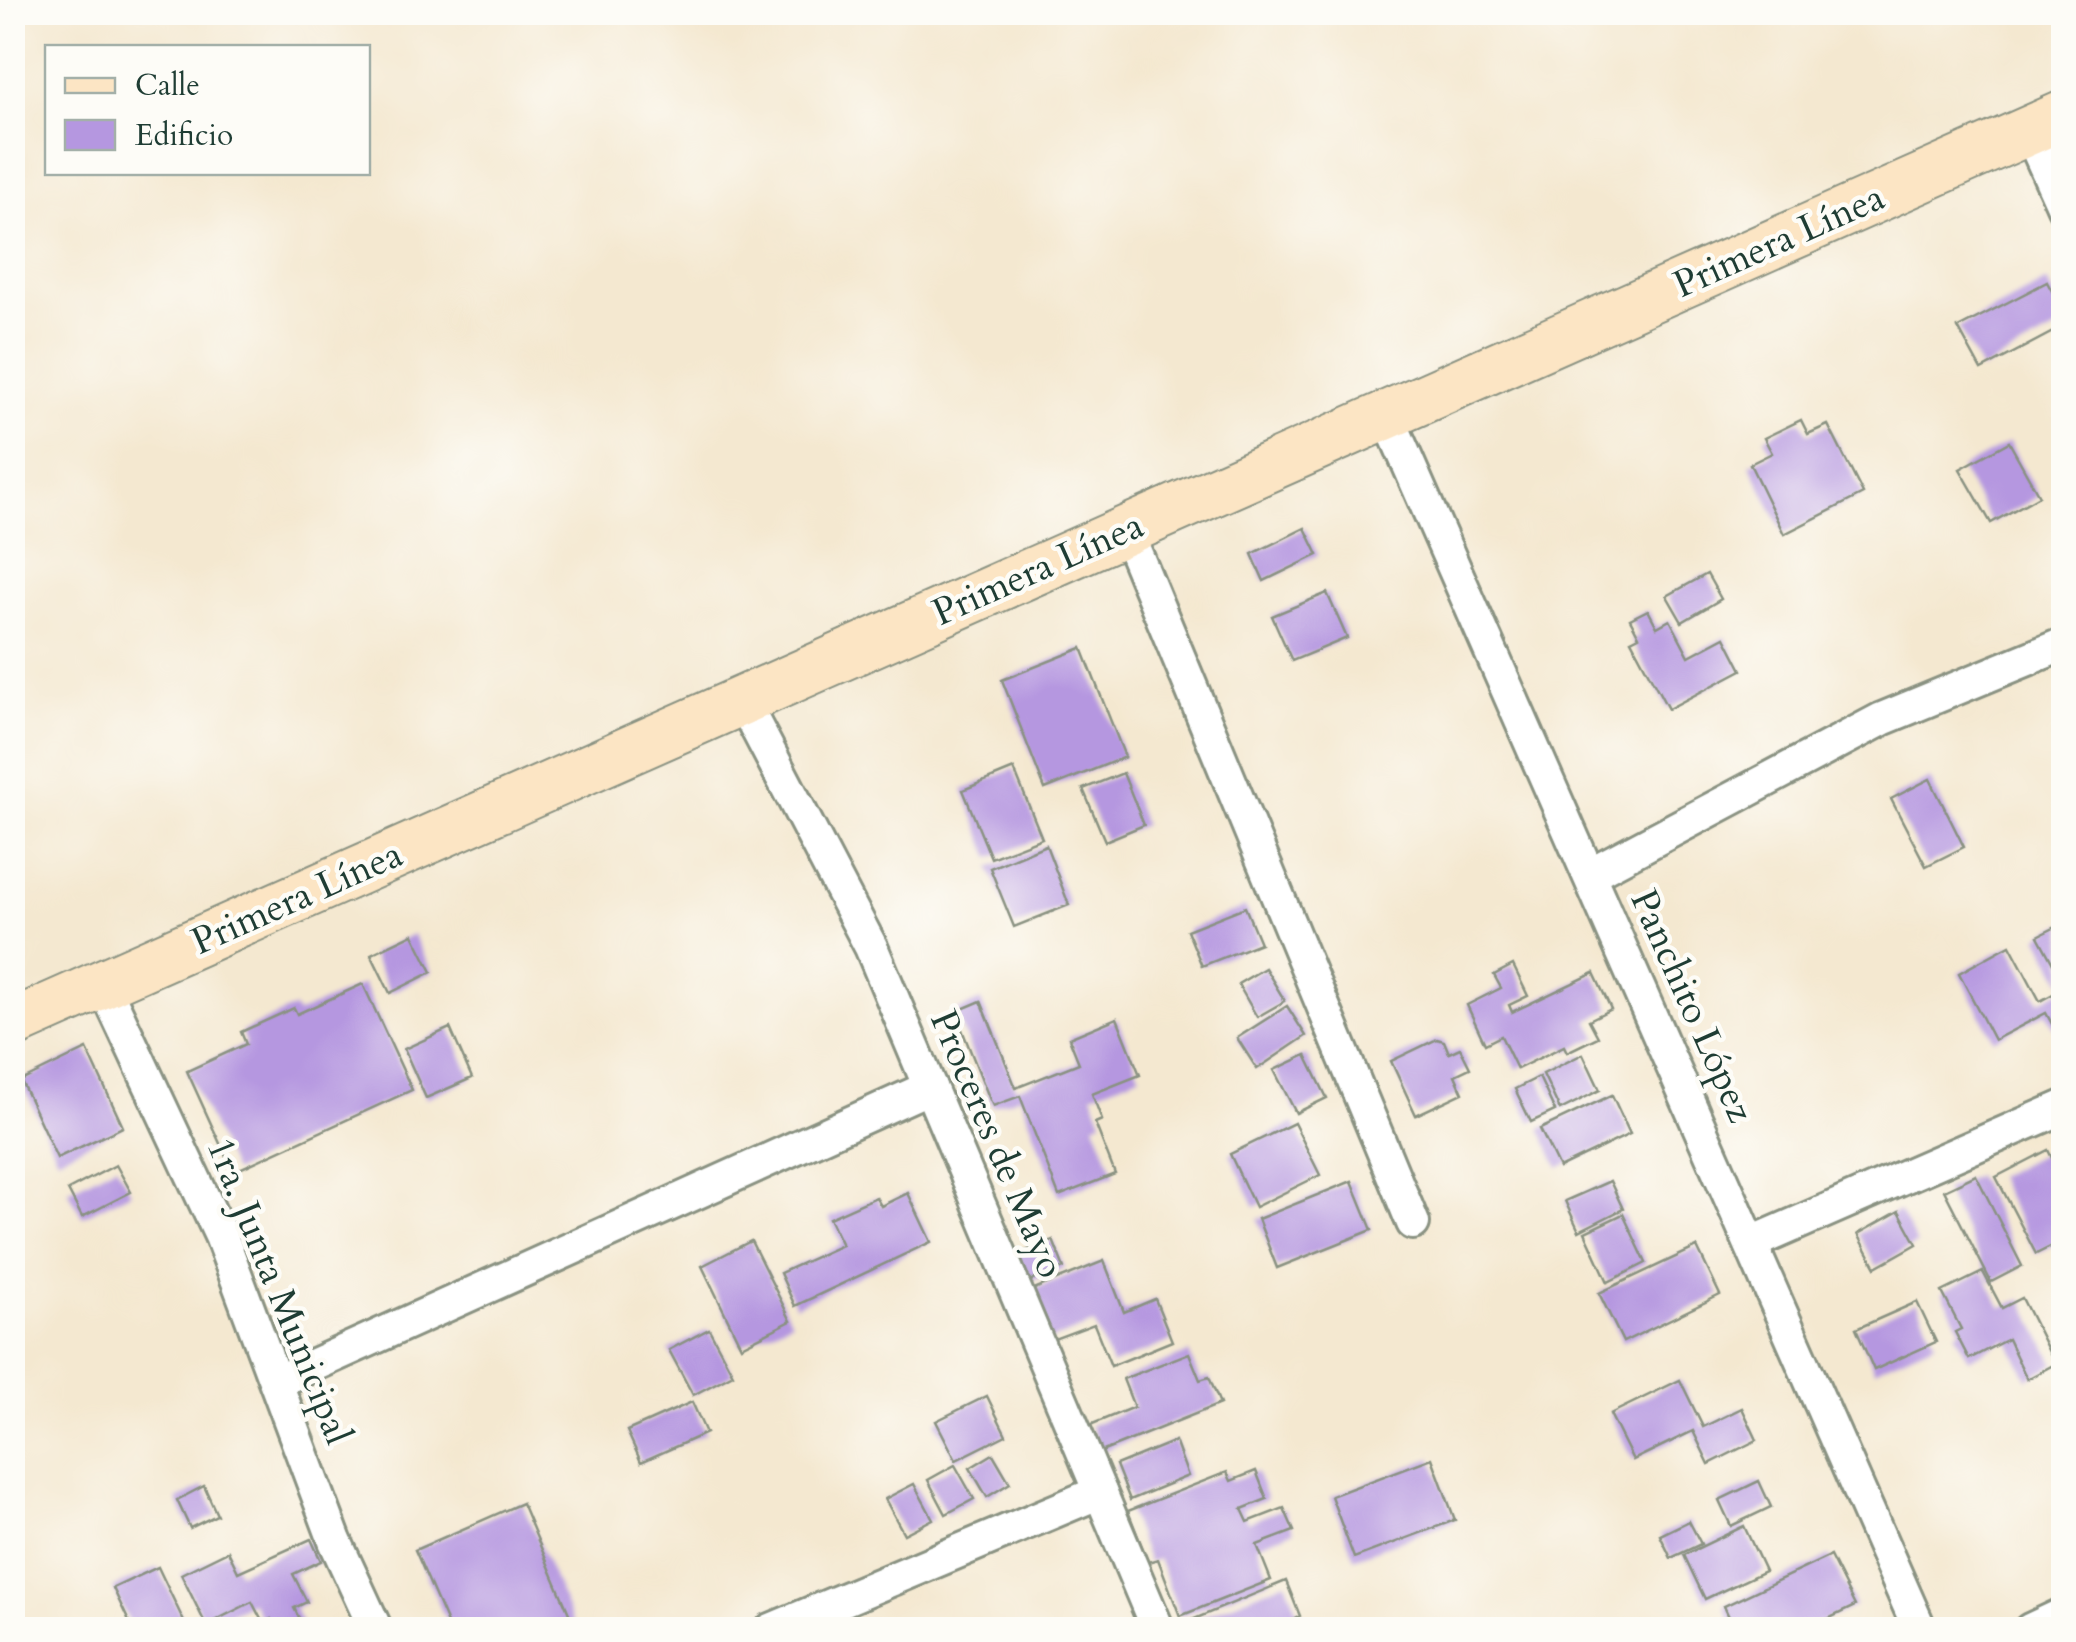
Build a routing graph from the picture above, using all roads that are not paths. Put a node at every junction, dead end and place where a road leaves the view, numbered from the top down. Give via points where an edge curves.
1 (2046, 123) edge
2 (2064, 208) edge
3 (1387, 415) junction
4 (1126, 530) junction
5 (2064, 644) edge
6 (742, 700) junction
7 (1590, 874) junction
8 (102, 984) junction
9 (12, 1024) edge
10 (930, 1087) junction
11 (2064, 1108) edge
12 (1413, 1223) dead end
13 (1752, 1243) junction
14 (276, 1382) junction
15 (1100, 1492) junction
16 (2064, 1614) edge
17 (376, 1630) edge
18 (770, 1630) edge
19 (1158, 1630) edge
20 (1920, 1630) edge
21 (2030, 1630) edge

1 - 2 street
1 - 3 street, Primera Línea
3 - 4 street, Primera Línea
3 - 7 street, Panchito López
4 - 6 street, Primera Línea
4 - 12 street
5 - 7 street via 1882,719
6 - 8 street, Primera Línea
6 - 10 street, Proceres de Mayo via 871,946
7 - 13 street, Panchito López
8 - 9 street, Primera Línea
8 - 14 street, 1ra. Junta Municipal via 221,1236
10 - 14 street
10 - 15 street, Proceres de Mayo
11 - 13 street
13 - 20 street, Panchito López
14 - 17 street, 1ra. Junta Municipal via 335,1542
15 - 18 street
15 - 19 street, Proceres de Mayo
16 - 21 street

